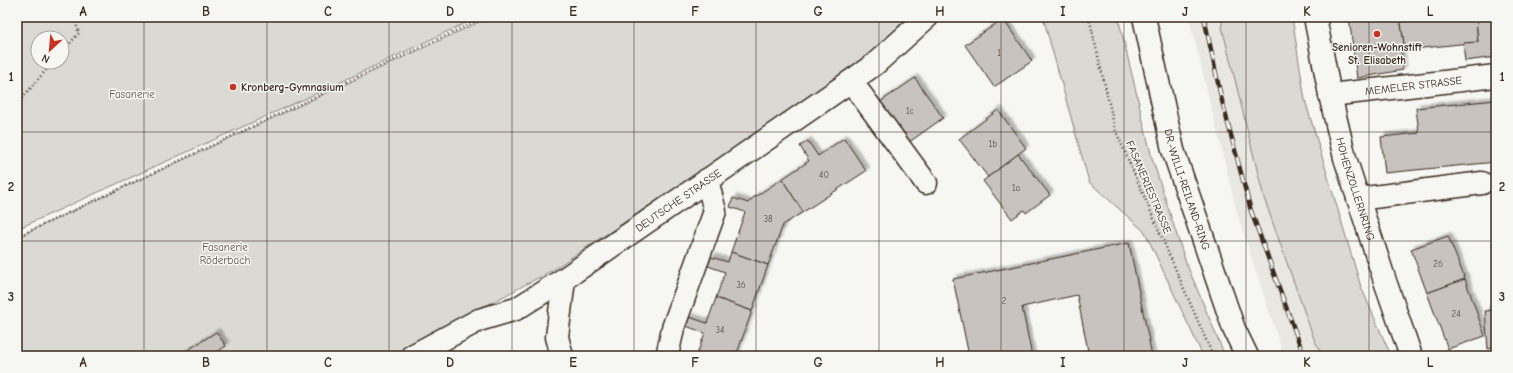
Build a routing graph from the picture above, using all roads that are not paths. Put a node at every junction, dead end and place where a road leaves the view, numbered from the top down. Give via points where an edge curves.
1 (927, 17) edge
2 (1144, 17) edge
3 (1315, 17) edge
4 (1496, 76) edge
5 (851, 81) junction
6 (1330, 94) junction
7 (707, 180) junction
8 (926, 183) dead end
9 (1482, 183) dead end
10 (1358, 199) junction
11 (564, 279) junction
12 (412, 356) edge
13 (562, 356) edge
14 (667, 356) edge
15 (1247, 356) edge
16 (1411, 356) edge

1 - 5 main road, DEUTSCHE STRASSE via 875,64
2 - 15 main road, DR.-WILLI-REILAND-RING via 1173,150 1234,329
3 - 6 main road, HOHENZOLLERNRING
4 - 6 main road, MEMELER STRASSE
5 - 7 main road, DEUTSCHE STRASSE
5 - 8 main road
6 - 10 main road, HOHENZOLLERNRING
7 - 11 main road, DEUTSCHE STRASSE
7 - 14 main road via 715,211 673,328
9 - 10 main road
10 - 16 main road, HOHENZOLLERNRING
11 - 12 main road, DEUTSCHE STRASSE via 516,309 479,320
11 - 13 main road via 558,337

